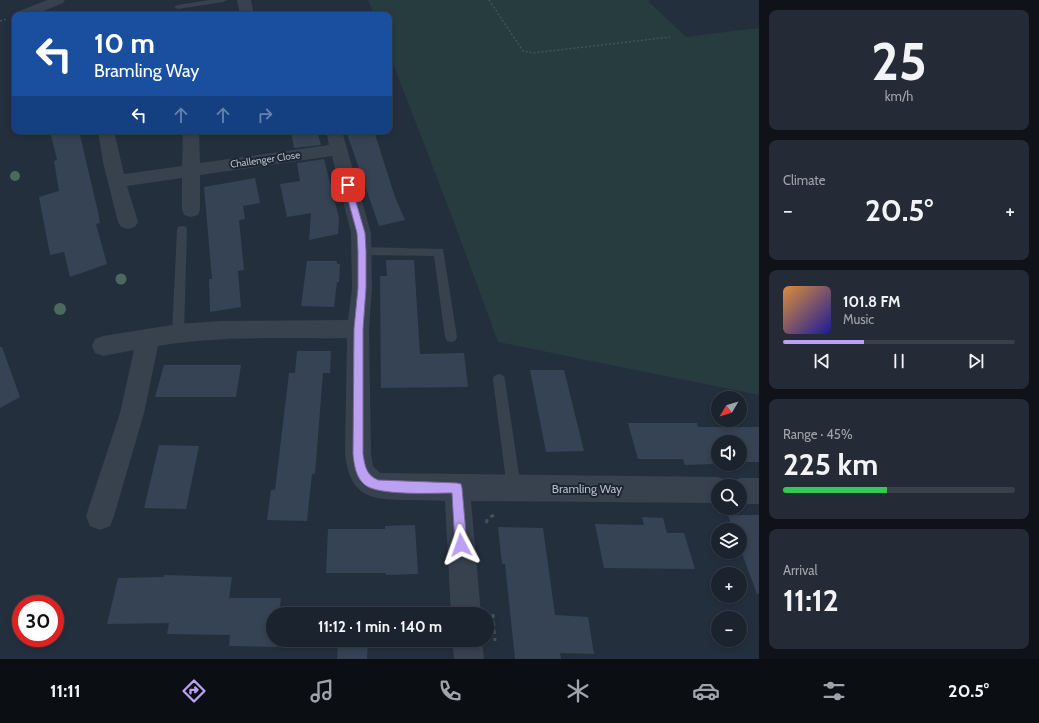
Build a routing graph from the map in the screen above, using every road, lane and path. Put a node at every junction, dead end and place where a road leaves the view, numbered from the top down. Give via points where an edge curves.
1 (58, 0) edge
2 (223, 0) edge
3 (244, 0) edge
4 (488, 0) edge
5 (178, 8) dead end
6 (29, 12) edge
7 (246, 12) edge
8 (670, 37) dead end
9 (107, 134) edge
10 (191, 134) edge
11 (336, 140) edge
12 (192, 170) junction
13 (118, 181) junction
14 (191, 210) dead end
15 (128, 222) dead end
16 (182, 230) dead end
17 (362, 251) junction
18 (358, 329) junction
19 (178, 333) junction
20 (451, 336) dead end
21 (148, 338) junction
22 (103, 346) dead end
23 (499, 380) dead end
24 (457, 488) junction
25 (514, 488) junction
26 (711, 490) edge
27 (747, 491) edge
28 (759, 491) edge
29 (499, 514) dead end
30 (100, 516) dead end
31 (486, 525) dead end
32 (466, 607) edge
33 (477, 647) edge
34 (469, 659) edge

1 - 6 street
2 - 5 lane
3 - 7 street
4 - 8 path via 523,51 533,53
9 - 13 street
10 - 12 street
11 - 12 street, Challenger Close
11 - 17 street, Bramling Way via 361,233
12 - 13 street, Challenger Close
12 - 14 street
13 - 15 street
16 - 19 lane
17 - 18 street, Bramling Way
17 - 20 lane via 439,252
18 - 19 street
18 - 24 street, Bramling Way via 358,454 363,475 369,482 378,486
19 - 21 street
21 - 22 street
21 - 30 street via 132,413
23 - 25 lane
24 - 25 street, Bramling Way
24 - 32 street
25 - 26 street, Bramling Way
27 - 28 street
29 - 31 path via 488,518
33 - 34 street

